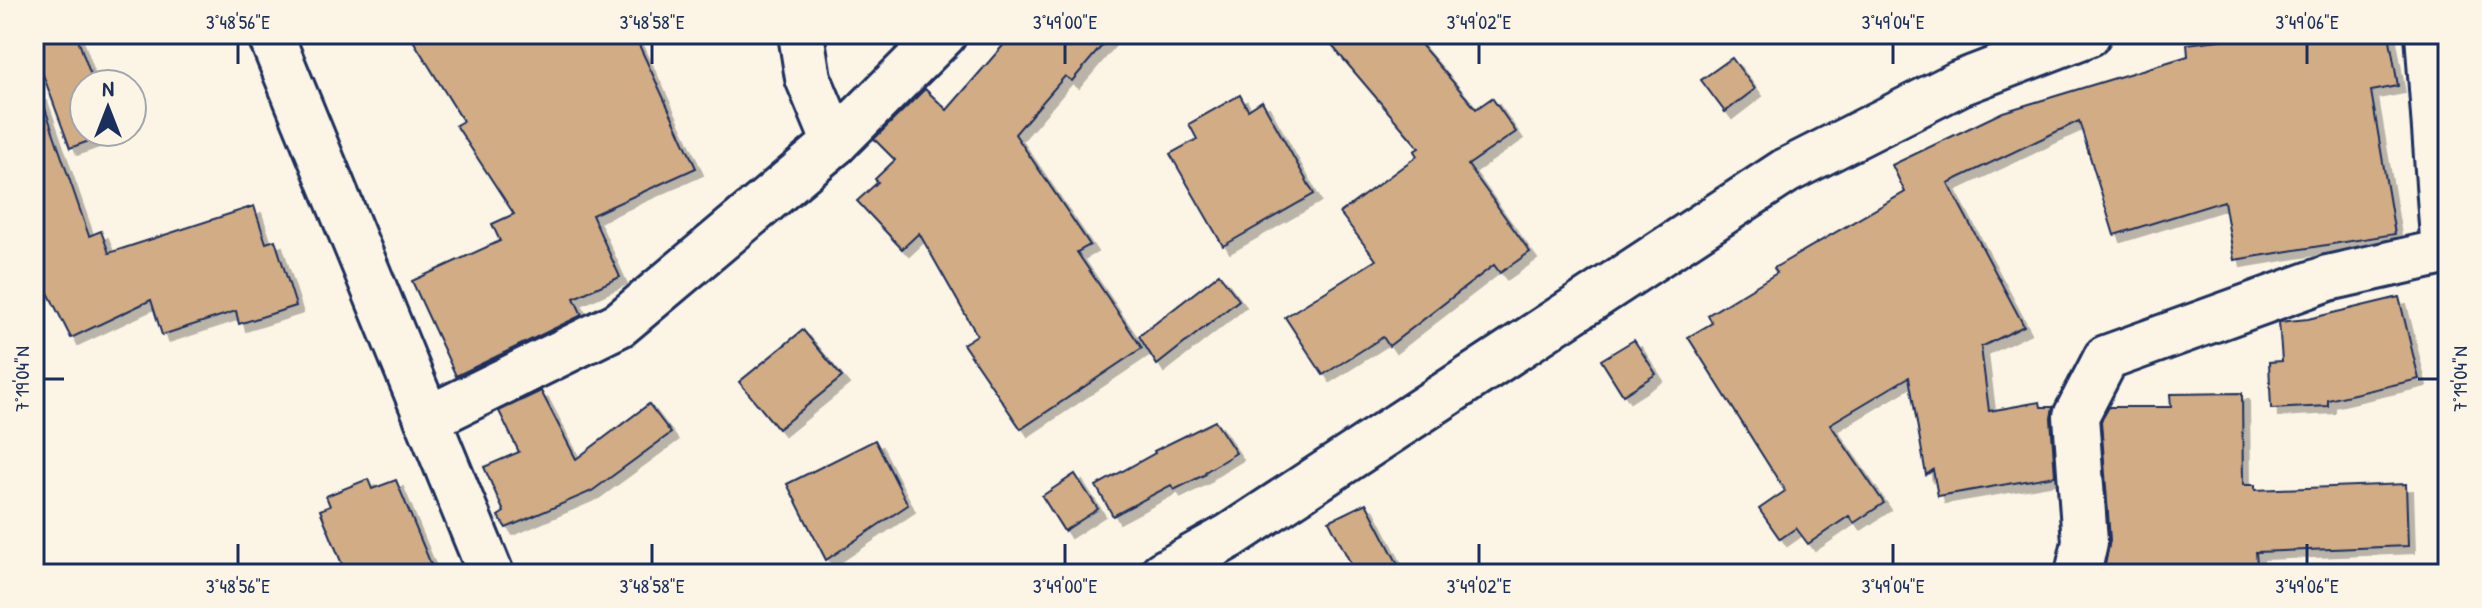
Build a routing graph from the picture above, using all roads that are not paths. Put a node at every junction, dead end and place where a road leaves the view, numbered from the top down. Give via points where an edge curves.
1 (270, 34) edge
2 (801, 34) edge
3 (944, 34) edge
4 (2088, 34) edge
5 (2428, 34) edge
6 (835, 143) junction
7 (2446, 252) edge
8 (427, 419) junction
9 (491, 574) edge
10 (1162, 574) edge
11 (2078, 574) edge

1 - 8 street
2 - 6 street via 808,78
3 - 6 street
4 - 10 street via 1960,83 1786,171 1230,536
5 - 7 street
6 - 8 street via 620,324
7 - 11 street via 2328,278 2106,358 2076,416 2085,542
8 - 9 street

